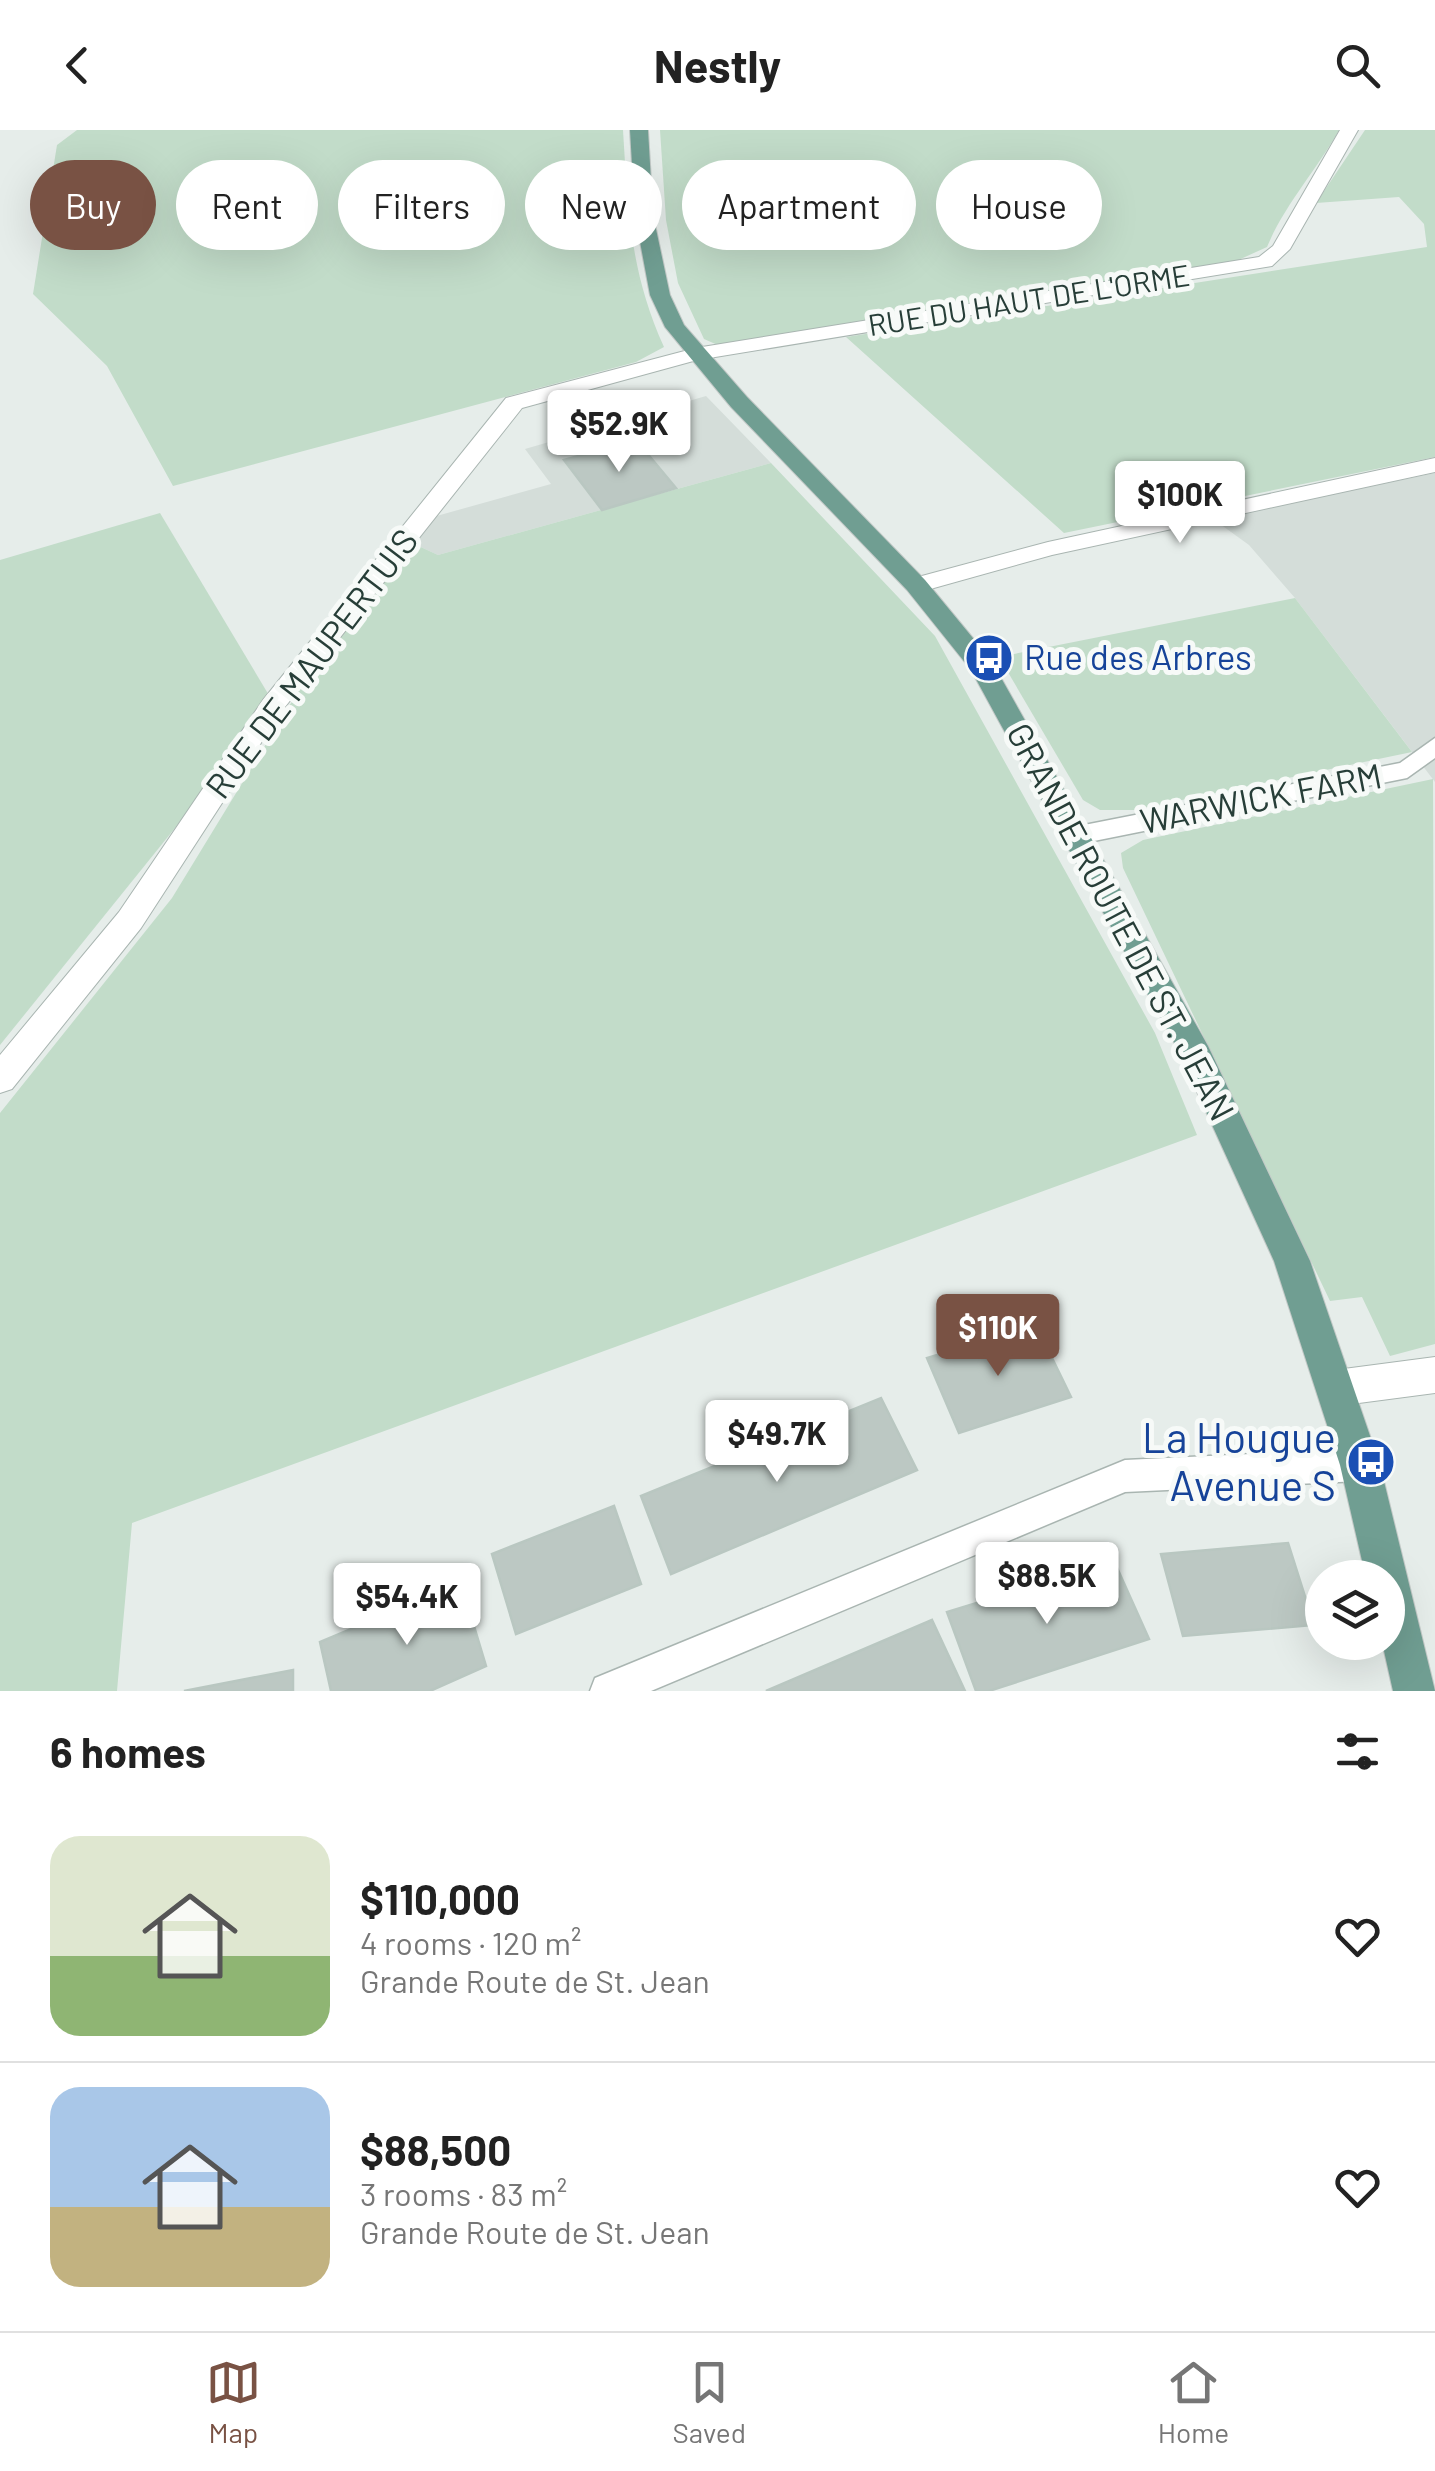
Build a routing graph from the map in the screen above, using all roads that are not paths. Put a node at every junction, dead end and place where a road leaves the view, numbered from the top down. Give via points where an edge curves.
1 (640, 130) edge
2 (1350, 130) edge
3 (696, 354) junction
4 (1435, 465) edge
5 (916, 585) junction
6 (1435, 746) edge
7 (1080, 835) junction
8 (0, 1078) edge
9 (1435, 1376) edge
10 (1336, 1388) junction
11 (1360, 1465) junction
12 (1383, 1560) edge
13 (1405, 1653) edge
14 (608, 1691) edge
15 (1414, 1691) edge

1 - 3 main road, GRANDE ROUTE DE ST. JEAN via 644,215 660,295
2 - 3 street, RUE DU HAUT DE L'ORME via 1281,249 1265,262
3 - 5 main road, GRANDE ROUTE DE ST. JEAN
3 - 8 street, RUE DE MAUPERTUIS via 514,402 272,706 130,920
4 - 5 street via 1048,548
5 - 7 main road, GRANDE ROUTE DE ST. JEAN via 982,666
6 - 7 lane, WARWICK FARM via 1406,770
7 - 10 main road, GRANDE ROUTE DE ST. JEAN via 1192,1046 1284,1243
9 - 10 street
10 - 11 main road, GRANDE ROUTE DE ST. JEAN
11 - 12 main road, GRANDE ROUTE DE ST. JEAN
11 - 14 lane via 1125,1476
13 - 15 main road, GRANDE ROUTE DE ST. JEAN

